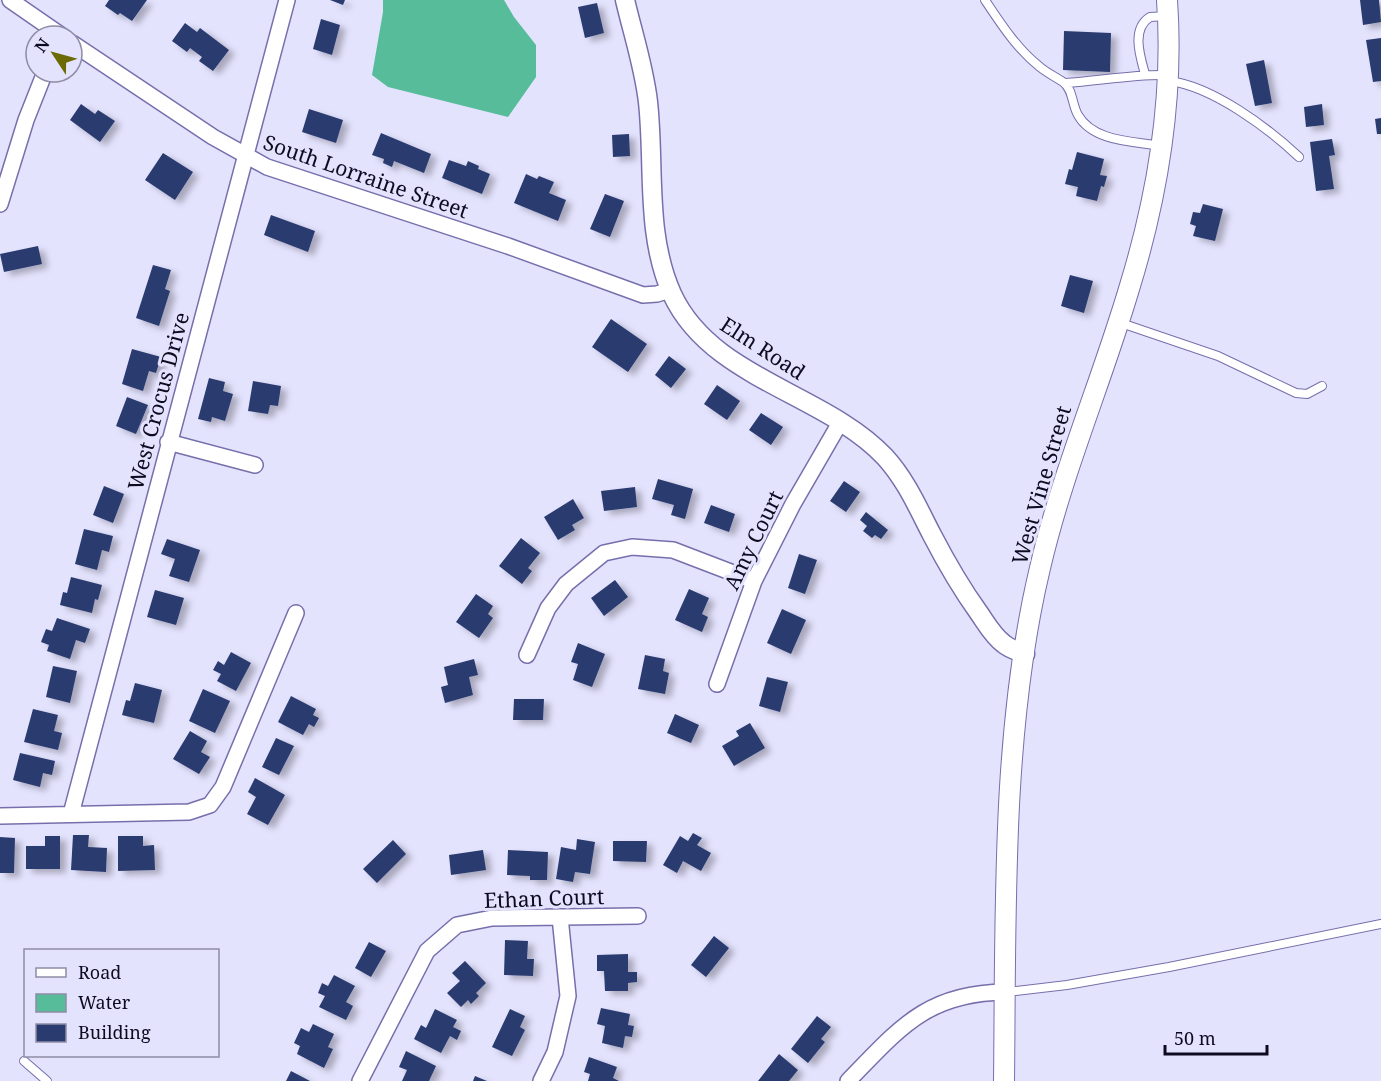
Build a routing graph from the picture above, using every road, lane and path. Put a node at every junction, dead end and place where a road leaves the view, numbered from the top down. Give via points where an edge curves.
1 (10, 0) edge
2 (287, 0) edge
3 (625, 0) edge
4 (986, 0) edge
5 (1167, 8) edge
6 (45, 24) edge
7 (84, 51) edge
8 (1145, 74) junction
9 (1168, 78) junction
10 (1065, 83) junction
11 (40, 84) edge
12 (1162, 146) junction
13 (245, 156) junction
14 (1299, 157) dead end
15 (0, 204) edge
16 (670, 290) junction
17 (1118, 322) junction
18 (1322, 386) dead end
19 (841, 421) junction
20 (168, 442) junction
21 (255, 465) dead end
22 (754, 581) junction
23 (296, 613) dead end
24 (1025, 654) junction
25 (527, 656) dead end
26 (717, 684) dead end
27 (71, 814) junction
28 (0, 816) edge
29 (638, 916) dead end
30 (560, 917) junction
31 (1381, 924) edge
32 (1005, 992) junction
33 (24, 1061) dead end
34 (47, 1081) edge
35 (360, 1081) edge
36 (541, 1081) edge
37 (849, 1081) edge
38 (1004, 1081) edge

1 - 6 street
2 - 13 street, West Crocus Drive
3 - 16 street, Elm Road via 648,104 657,253
4 - 10 lane via 1025,53
5 - 8 lane via 1140,27 1139,48
5 - 9 main road, West Vine Street
7 - 13 street, South Lorraine Street
8 - 9 lane
8 - 10 lane
9 - 12 main road, West Vine Street
9 - 14 lane via 1187,83 1230,105
10 - 12 lane via 1078,116 1097,133
11 - 15 street
12 - 17 main road, West Vine Street via 1143,239
13 - 16 street, South Lorraine Street via 643,295
13 - 20 street, West Crocus Drive
16 - 19 street, Elm Road via 687,319 723,354
17 - 18 lane via 1218,356 1296,393 1307,394
17 - 24 main road, West Vine Street via 1083,421 1040,568
19 - 22 street, Amy Court
19 - 24 street, Elm Road via 887,459 965,593 996,637
20 - 21 street
20 - 27 street, West Crocus Drive
22 - 25 street via 673,550 632,547 604,553 566,584 548,608
22 - 26 street, Amy Court
23 - 27 street via 223,787 210,805 189,812
24 - 32 main road, West Vine Street via 1012,765
27 - 28 street
29 - 30 street, Ethan Court
30 - 35 street, Ethan Court via 492,918 457,925 427,951
30 - 36 street via 568,996 555,1052
31 - 32 lane via 1169,968
32 - 37 street via 968,995 930,1008 903,1026
32 - 38 main road, West Vine Street
33 - 34 lane

